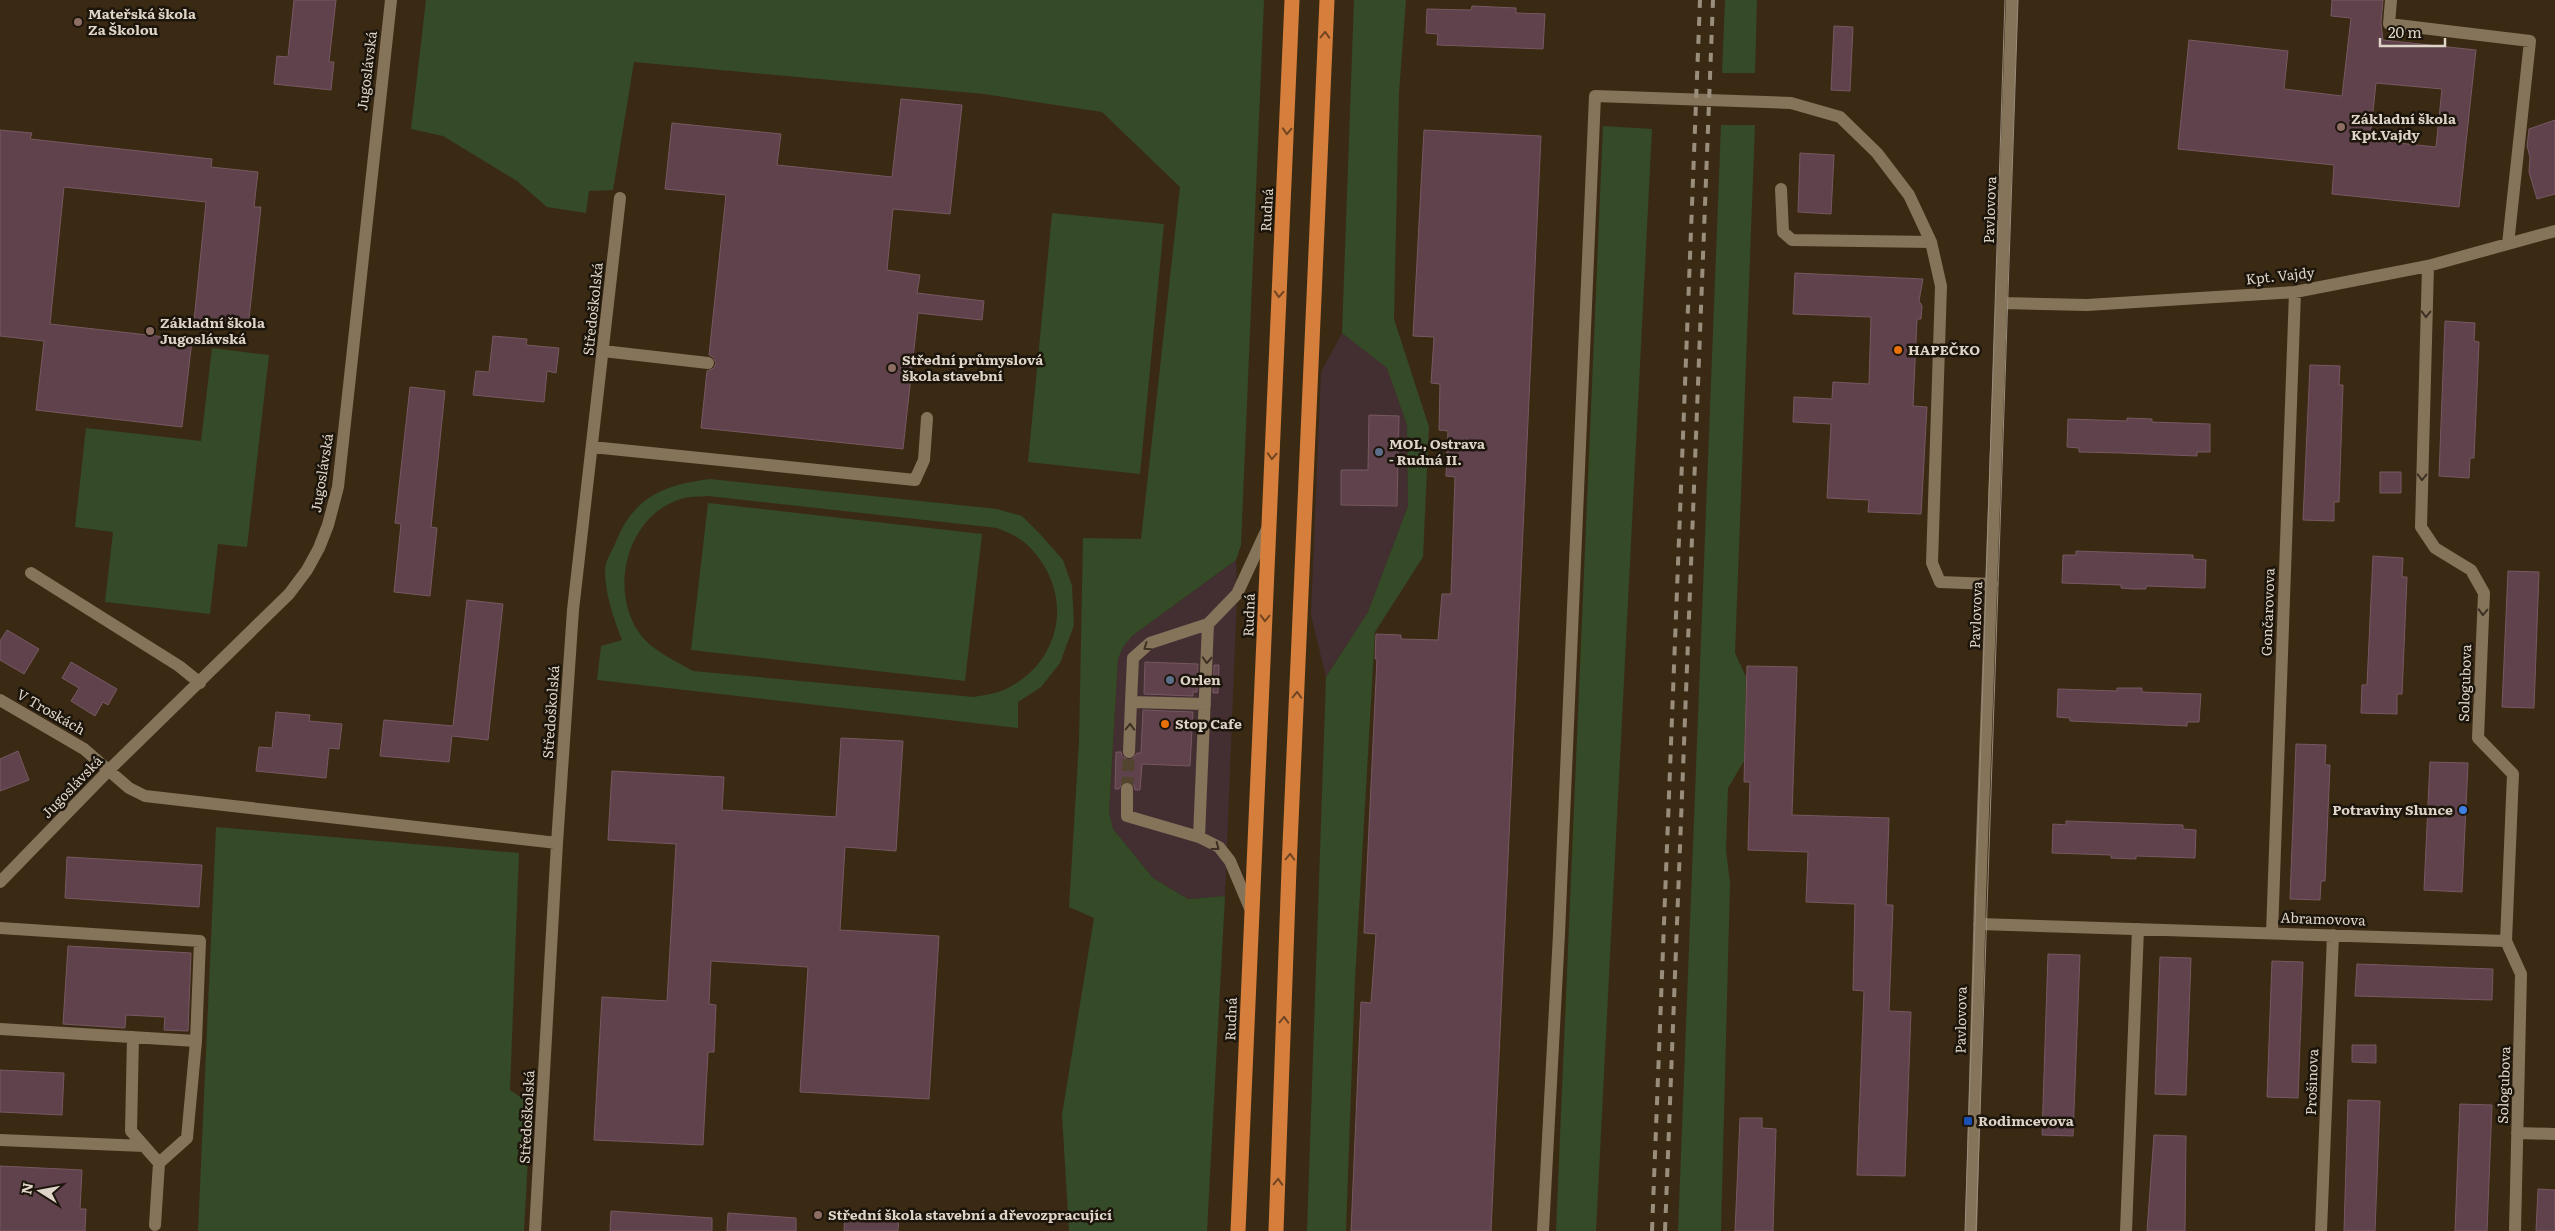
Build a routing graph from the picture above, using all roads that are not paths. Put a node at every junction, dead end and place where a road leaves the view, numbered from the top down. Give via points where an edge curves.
1 (390, 0) edge
2 (1292, 0) edge
3 (1327, 0) edge
4 (2012, 0) edge
5 (2392, 0) edge
6 (1781, 189) dead end
7 (620, 198) dead end
8 (2555, 231) edge
9 (1931, 242) junction
10 (2508, 244) junction
11 (2428, 266) junction
12 (2295, 292) junction
13 (2002, 303) junction
14 (603, 351) junction
15 (708, 362) dead end
16 (927, 418) dead end
17 (592, 448) junction
18 (1269, 524) junction
19 (31, 573) dead end
20 (1992, 584) junction
21 (1208, 624) junction
22 (200, 683) junction
23 (0, 700) edge
24 (1131, 702) junction
25 (1205, 704) junction
26 (1129, 752) tunnel mouth
27 (110, 770) junction
28 (1128, 789) tunnel mouth
29 (1199, 837) junction
30 (557, 843) junction
31 (0, 882) edge
32 (1252, 914) junction
33 (1979, 924) junction
34 (0, 928) edge
35 (2138, 929) junction
36 (2272, 933) junction
37 (2333, 935) junction
38 (2506, 941) junction
39 (0, 1029) edge
40 (133, 1037) junction
41 (196, 1041) junction
42 (2517, 1133) junction
43 (2555, 1134) edge
44 (0, 1140) edge
45 (144, 1146) junction
46 (159, 1163) junction
47 (155, 1225) dead end
48 (535, 1231) edge
49 (1238, 1231) edge
50 (1276, 1231) edge
51 (1543, 1231) edge
52 (1971, 1231) edge
53 (2126, 1231) edge
54 (2321, 1231) edge
55 (2515, 1231) edge

1 - 22 street, Jugoslávská via 340,473 332,512 319,548 295,586
2 -> 18 highway, Rudná
50 -> 3 highway
4 - 13 street, Pavlovova
5 - 10 street via 2389,24 2530,40
6 - 9 street via 1783,232 1792,240
7 - 14 street, Středoškolská
8 - 10 street, Kpt. Vajdy
9 - 20 street via 1941,286 1932,562 1940,582
9 - 51 street via 1909,194 1877,153 1840,117 1791,103 1595,96 1560,918
10 - 11 street, Kpt. Vajdy
11 - 12 street, Kpt. Vajdy
11 -> 38 street, Sologubova via 2421,527 2435,548 2472,570 2484,593 2478,738 2513,774
12 - 13 street, Kpt. Vajdy via 2087,304
12 - 36 street, Gončarovova
13 - 20 street, Pavlovova
14 - 15 street
14 - 17 street, Středoškolská
16 - 17 street via 924,460 915,480
17 - 30 street, Středoškolská via 573,610
18 - 21 street via 1237,594
18 -> 32 highway, Rudná
19 - 22 street via 179,666
20 - 33 street, Pavlovova
21 -> 24 street via 1150,643 1133,658
21 -> 25 street
22 - 27 street, Jugoslávská
23 - 27 street, V Troskách via 84,749
24 - 25 street
26 -> 24 street
25 - 29 street
27 - 30 street, V Troskách via 134,791 152,797
27 - 31 street, Jugoslávská
28 - 29 street via 1127,816
29 -> 32 street via 1219,847 1230,861
30 - 48 street, Středoškolská
32 - 49 highway, Rudná
33 - 35 street, Abramovova
33 - 52 street, Pavlovova
34 - 41 street via 200,941
35 - 36 street, Abramovova
35 - 53 street
36 - 37 street, Abramovova
37 - 38 street, Abramovova
37 - 54 street, Prošinova
38 - 42 street, Sologubova via 2521,974
39 - 40 street
40 - 41 street
40 - 45 street via 131,1131
41 - 46 street via 187,1138
42 - 43 street
42 - 55 street, Sologubova
44 - 45 street
45 - 46 street
46 - 47 street

